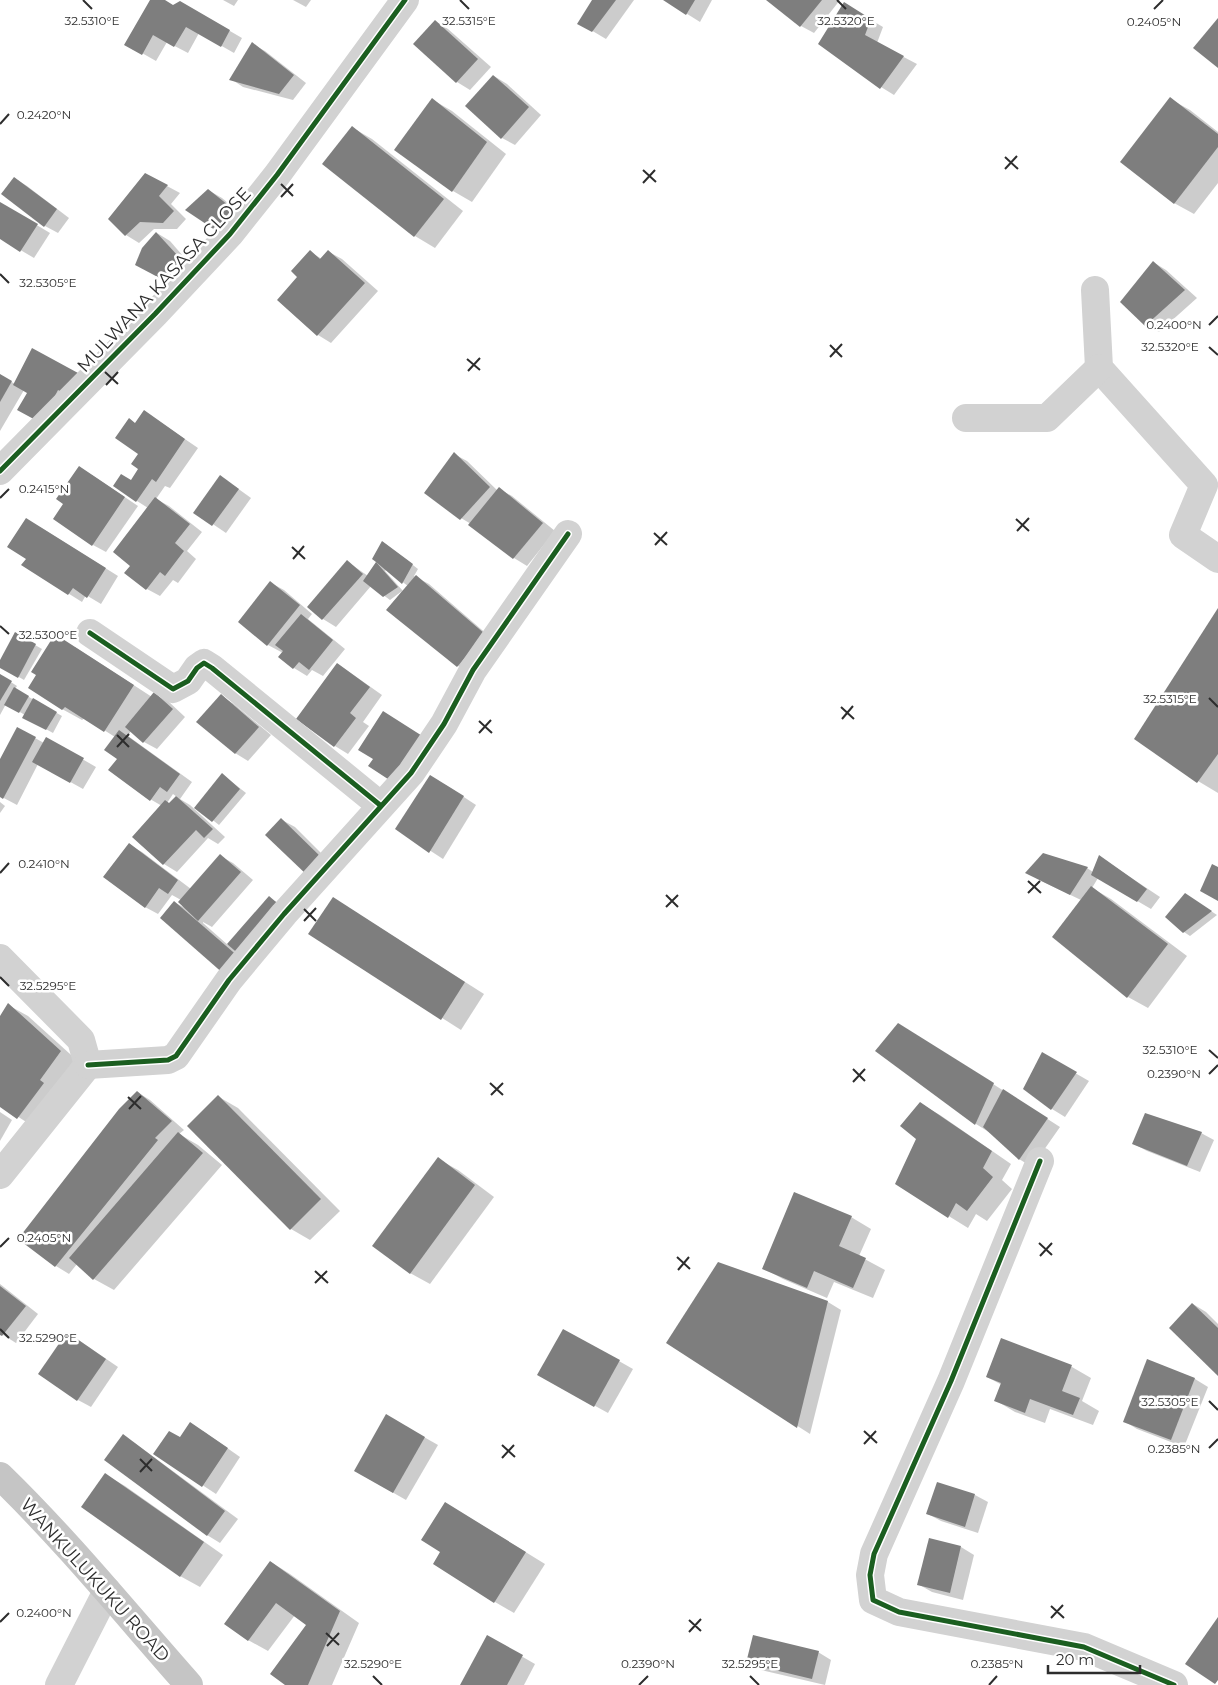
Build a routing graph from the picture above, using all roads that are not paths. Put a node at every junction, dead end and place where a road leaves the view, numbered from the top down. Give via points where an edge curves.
1 (405, 0) edge
2 (1095, 290) dead end
3 (1099, 368) junction
4 (966, 418) dead end
5 (0, 471) edge
6 (568, 534) dead end
7 (1218, 558) edge
8 (90, 633) dead end
9 (380, 806) junction
10 (0, 958) edge
11 (88, 1065) junction
12 (1040, 1161) dead end
13 (0, 1175) edge
14 (0, 1476) edge
15 (107, 1591) junction
16 (59, 1685) edge
17 (189, 1685) edge
18 (1174, 1685) edge

1 - 5 street, MULWANA KASASA CLOSE via 230,234
2 - 3 street
3 - 4 street via 1047,418
3 - 7 street via 1204,485 1183,535
6 - 9 street via 473,670 444,724 411,773
8 - 9 street via 173,689 188,681 204,663
9 - 11 street via 228,980 176,1056 168,1060
10 - 11 street via 81,1040
11 - 13 street
12 - 18 street via 950,1381 874,1554 870,1575 873,1600 899,1612 1084,1647
14 - 15 main road, WANKULUKUKU ROAD
15 - 16 street
15 - 17 main road, WANKULUKUKU ROAD

